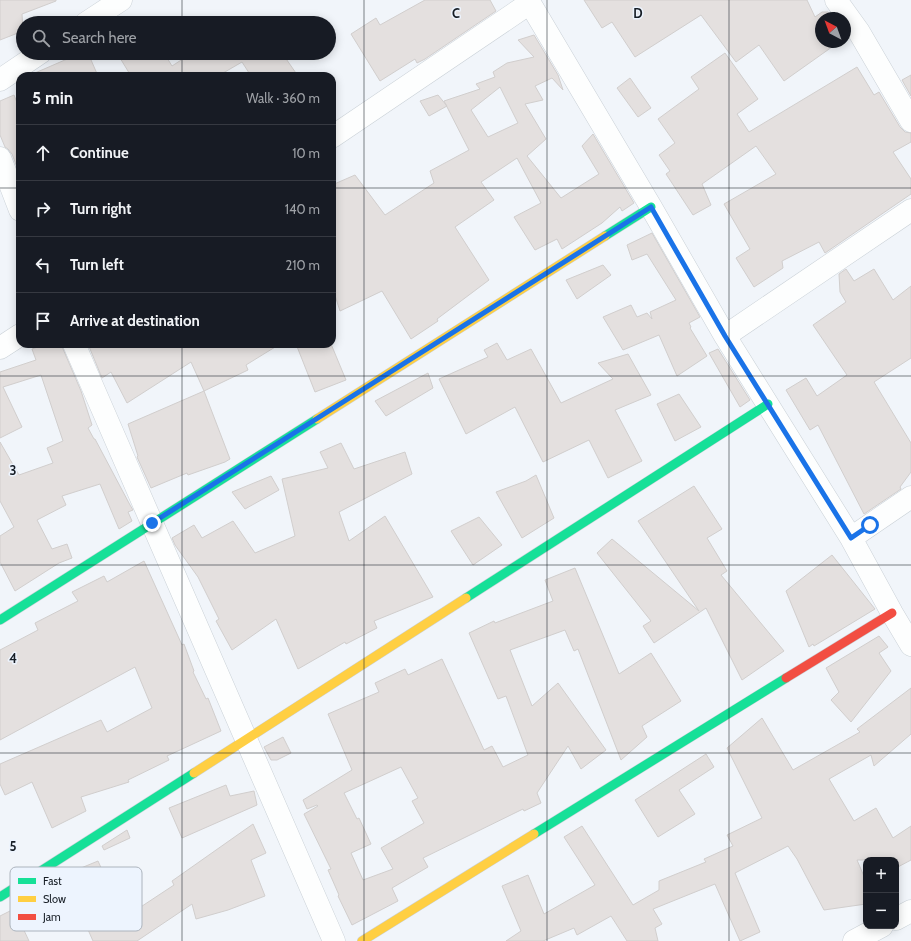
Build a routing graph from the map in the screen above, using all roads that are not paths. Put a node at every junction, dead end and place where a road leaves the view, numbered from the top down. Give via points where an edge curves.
1 (121, 0) edge
2 (836, 0) edge
3 (529, 2) edge
4 (97, 16) edge
5 (30, 60) edge
6 (0, 80) edge
7 (911, 120) edge
8 (336, 134) edge
9 (0, 158) edge
10 (16, 200) edge
11 (651, 207) junction
12 (911, 210) edge
13 (725, 336) junction
14 (16, 338) edge
15 (0, 348) edge
16 (76, 348) edge
17 (768, 404) junction
18 (911, 497) edge
19 (152, 523) junction
20 (851, 538) junction
21 (892, 613) junction
22 (0, 620) edge
23 (911, 645) edge
24 (246, 740) junction
25 (47, 867) edge
26 (10, 891) edge
27 (0, 897) edge
28 (911, 910) edge
29 (899, 917) edge
30 (876, 929) edge
31 (334, 941) edge
32 (362, 941) edge
33 (854, 941) edge

1 - 4 street
2 - 7 street via 859,32
3 - 8 street
3 - 11 street
5 - 6 street
9 - 10 street
11 - 13 street
11 - 19 street
12 - 13 street
13 - 17 street
14 - 15 street
16 - 19 street
17 - 20 street
17 - 24 street
18 - 20 street
19 - 22 street
19 - 24 street
20 - 21 street
21 - 23 street
21 - 32 street
24 - 25 street
24 - 31 street
26 - 27 street
28 - 29 street
30 - 33 street

